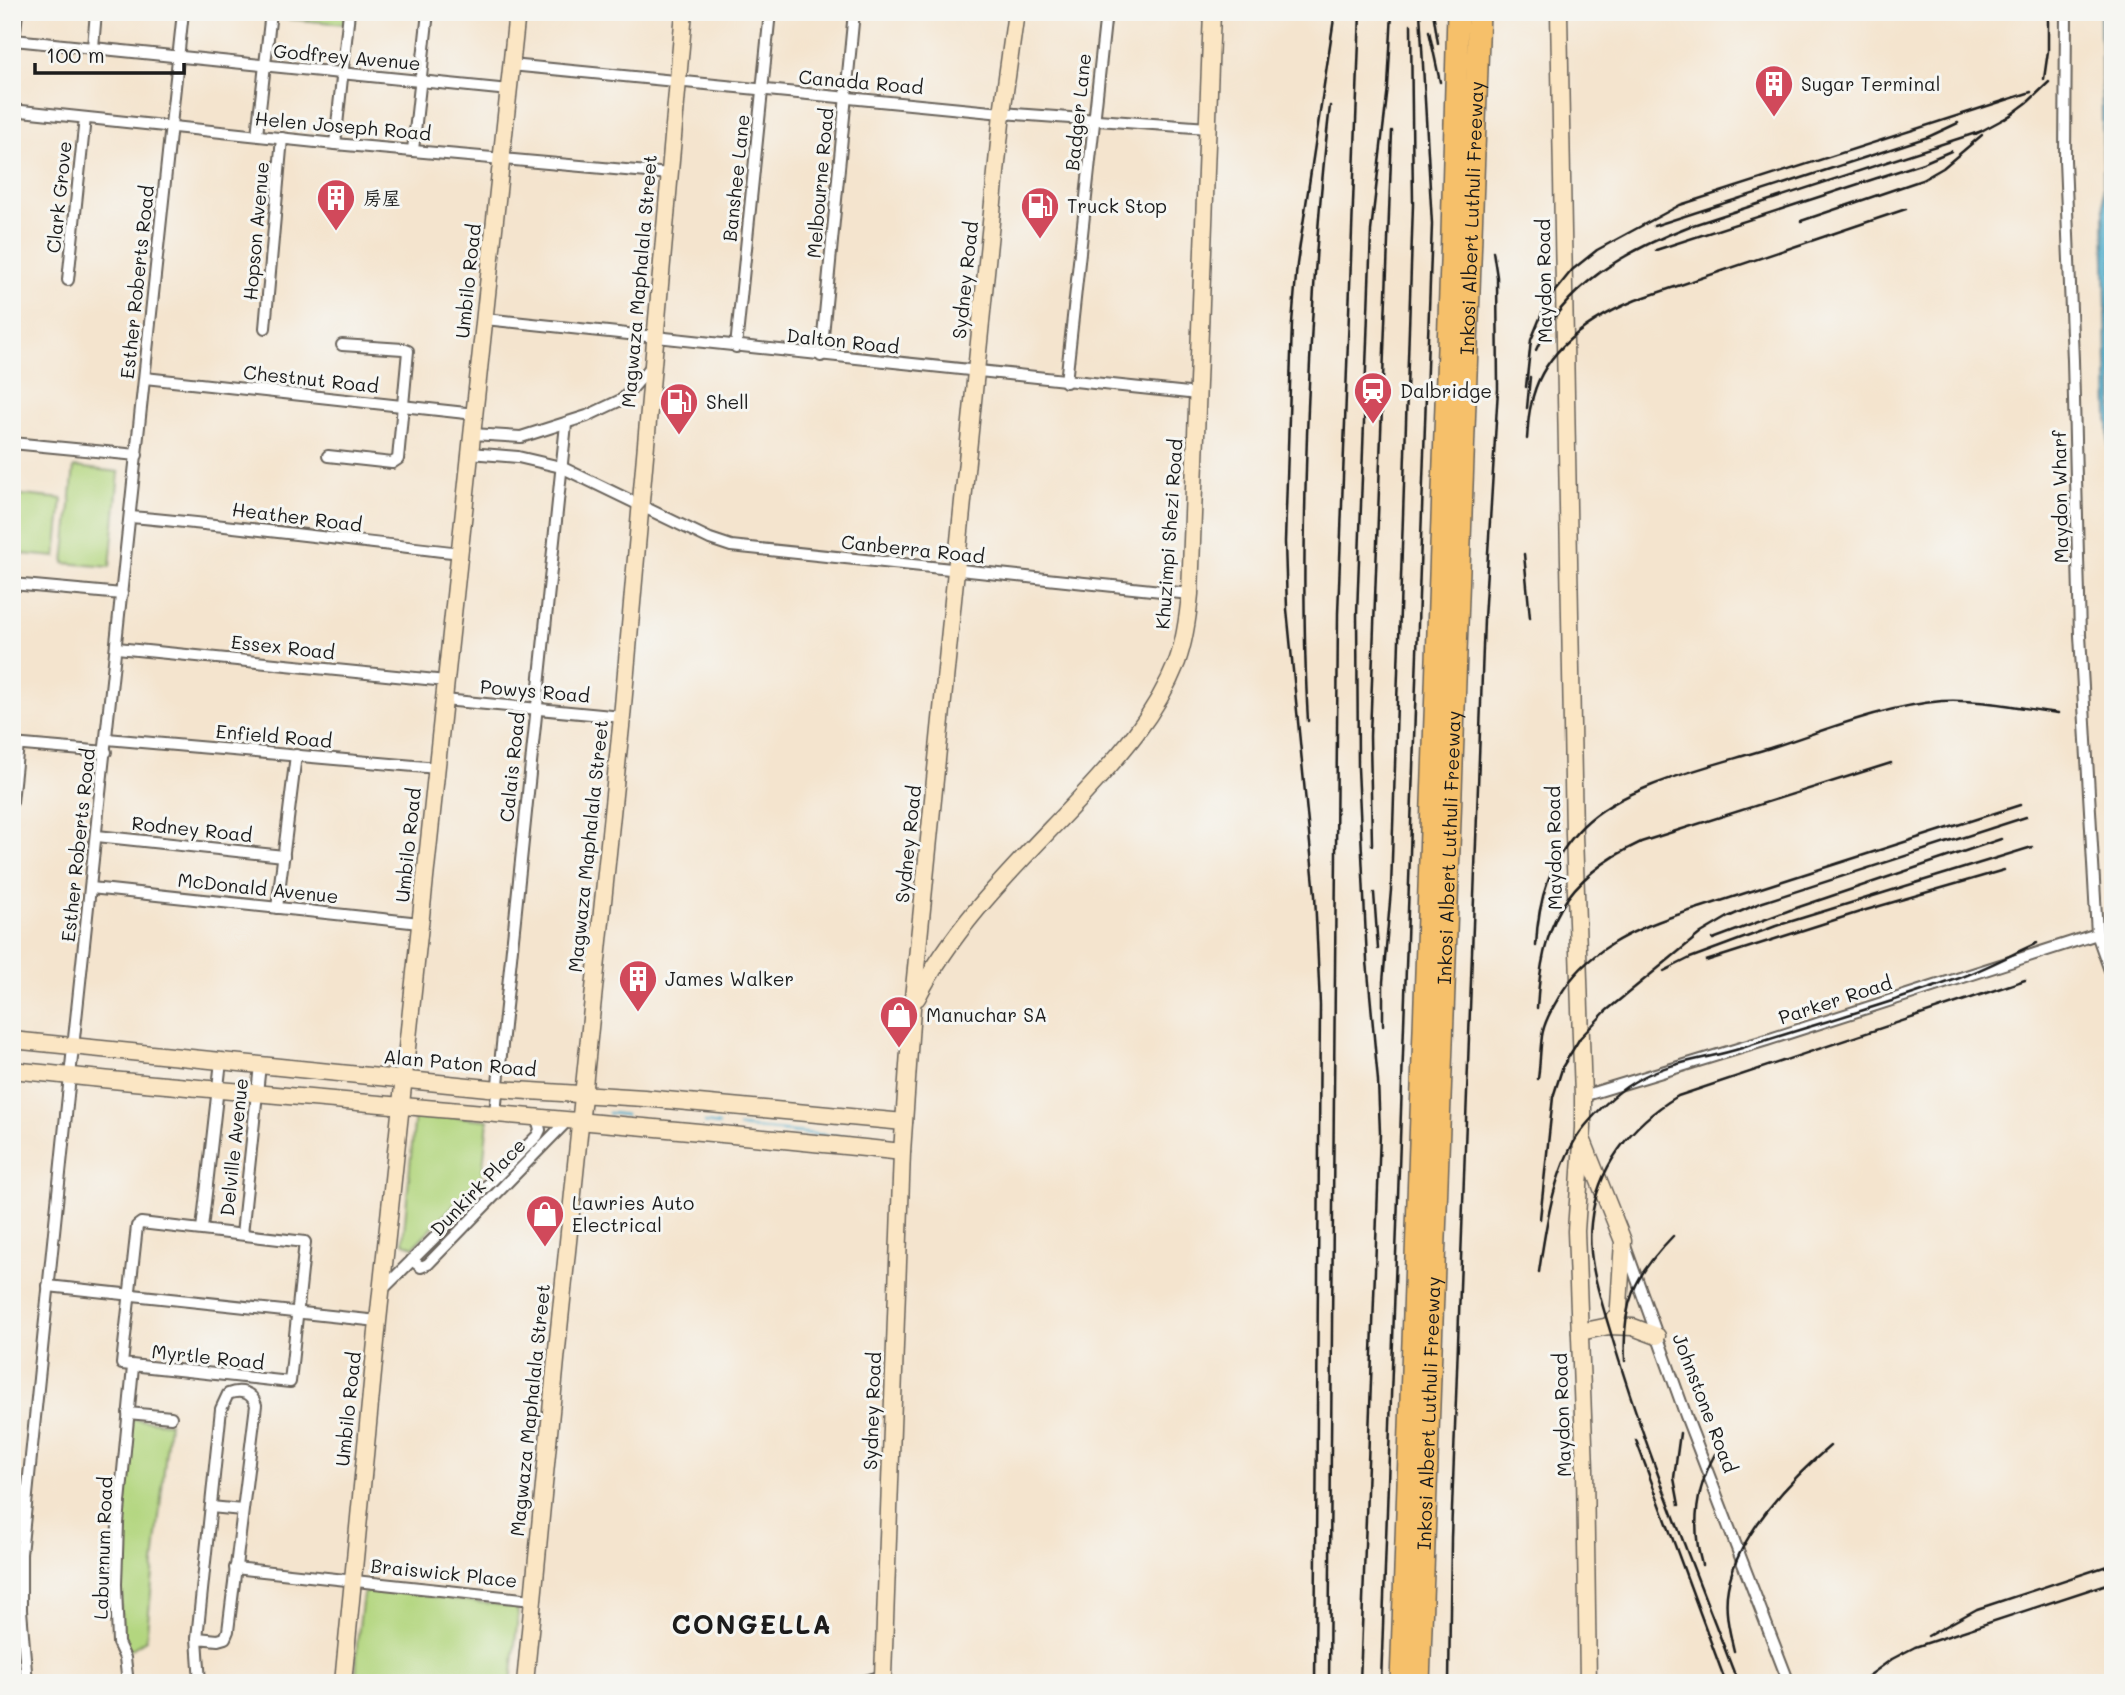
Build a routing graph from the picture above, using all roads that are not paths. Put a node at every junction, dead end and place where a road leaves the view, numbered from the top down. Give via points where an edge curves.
1 (17, 12) edge
2 (96, 12) edge
3 (183, 12) edge
4 (271, 12) edge
5 (349, 12) edge
6 (428, 12) edge
7 (517, 12) edge
8 (684, 12) edge
9 (771, 12) edge
10 (855, 12) edge
11 (1016, 12) edge
12 (1106, 12) edge
13 (1212, 12) edge
14 (1481, 12) edge
15 (1559, 12) edge
16 (2066, 12) edge
17 (1457, 15) edge
18 (14, 40) junction
19 (93, 47) junction
20 (178, 57) junction
21 (12, 61) edge
22 (511, 65) junction
23 (264, 66) junction
24 (343, 73) junction
25 (677, 80) junction
26 (421, 81) junction
27 (509, 90) junction
28 (763, 91) junction
29 (846, 98) junction
30 (12, 110) edge
31 (1002, 113) junction
32 (85, 118) junction
33 (1096, 121) junction
34 (171, 127) junction
35 (1208, 128) junction
36 (257, 135) junction
37 (282, 138) junction
38 (335, 144) junction
39 (413, 150) junction
40 (502, 158) junction
41 (670, 174) junction
42 (68, 280) dead end
43 (485, 319) junction
44 (265, 328) dead end
45 (655, 336) junction
46 (342, 345) dead end
47 (736, 347) junction
48 (821, 356) junction
49 (651, 368) junction
50 (976, 372) junction
51 (145, 378) junction
52 (1066, 382) junction
53 (1198, 394) junction
54 (403, 406) junction
55 (475, 414) junction
56 (566, 424) junction
57 (472, 434) junction
58 (12, 443) edge
59 (470, 453) junction
60 (137, 454) junction
61 (328, 456) dead end
62 (561, 467) junction
63 (641, 505) junction
64 (130, 517) junction
65 (460, 553) junction
66 (956, 571) junction
67 (12, 584) edge
68 (122, 594) junction
69 (1190, 594) junction
70 (117, 648) junction
71 (446, 681) junction
72 (444, 700) junction
73 (535, 708) junction
74 (622, 717) junction
75 (107, 739) junction
76 (15, 744) edge
77 (106, 752) junction
78 (296, 755) junction
79 (437, 768) junction
80 (12, 802) edge
81 (97, 836) junction
82 (284, 856) junction
83 (91, 888) junction
84 (277, 908) junction
85 (420, 923) junction
86 (2097, 934) junction
87 (2113, 979) edge
88 (912, 1008) junction
89 (12, 1040) edge
90 (73, 1046) junction
91 (221, 1061) junction
92 (260, 1065) junction
93 (12, 1070) edge
94 (70, 1076) junction
95 (404, 1079) junction
96 (218, 1089) junction
97 (498, 1089) junction
98 (257, 1093) junction
99 (584, 1094) junction
100 (1583, 1096) junction
101 (401, 1107) junction
102 (736, 1108) junction
103 (495, 1113) junction
104 (537, 1117) junction
105 (574, 1121) junction
106 (904, 1122) junction
107 (733, 1134) junction
108 (1583, 1139) junction
109 (902, 1152) junction
110 (488, 1193) junction
111 (1609, 1204) junction
112 (1576, 1213) junction
113 (202, 1229) junction
114 (242, 1234) junction
115 (1623, 1241) junction
116 (48, 1286) junction
117 (382, 1290) junction
118 (129, 1294) junction
119 (298, 1312) junction
120 (378, 1321) junction
121 (1609, 1326) junction
122 (1580, 1332) junction
123 (1657, 1336) junction
124 (133, 1367) junction
125 (128, 1413) junction
126 (171, 1417) dead end
127 (211, 1507) junction
128 (242, 1510) junction
129 (17, 1554) edge
130 (235, 1568) junction
131 (352, 1581) junction
132 (12, 1590) edge
133 (532, 1600) junction
134 (21, 1610) junction
135 (197, 1638) junction
136 (884, 1679) edge
137 (338, 1682) edge
138 (27, 1683) edge
139 (128, 1683) edge
140 (200, 1683) edge
141 (525, 1683) edge
142 (858, 1683) edge
143 (1401, 1683) edge
144 (1419, 1683) edge
145 (1588, 1683) edge
146 (1789, 1683) edge

1 - 18 street
2 - 19 street
3 - 20 street, Esther Roberts Road
4 - 23 street
5 - 24 street
6 - 26 street
7 - 22 street, Umbilo Road
8 - 25 street, Magwaza Maphalala Street
9 - 28 street, Banshee Lane
10 - 29 street, Melbourne Road
11 - 31 street, Sydney Road
12 - 33 street, Badger Lane
13 - 35 street, Khuzimpi Shezi Road
14 - 144 highway, Inkosi Albert Luthuli Freeway
15 - 100 street, Maydon Road
16 - 86 street, Maydon Wharf via 2065,160 2080,635
17 - 143 highway, Inkosi Albert Luthuli Freeway
18 - 19 street, Godfrey Avenue
18 - 21 street
19 - 20 street, Godfrey Avenue
20 - 23 street, Godfrey Avenue
20 - 34 street, Esther Roberts Road
22 - 25 street, Canada Road
22 - 27 street, Umbilo Road
23 - 24 street, Godfrey Avenue
23 - 36 street
24 - 26 street, Godfrey Avenue
24 - 38 street
25 - 28 street, Canada Road
25 - 41 street, Magwaza Maphalala Street
26 - 27 street, Godfrey Avenue
26 - 39 street
27 - 40 street, Umbilo Road
28 - 29 street, Canada Road
28 - 47 street, Banshee Lane
29 - 31 street, Canada Road
29 - 48 street, Melbourne Road
30 - 32 street, Helen Joseph Road
31 - 33 street, Canada Road
31 - 50 street, Sydney Road
32 - 34 street, Helen Joseph Road
32 - 42 street, Clark Grove
33 - 35 street, Canada Road
33 - 52 street, Badger Lane
34 - 36 street, Helen Joseph Road
34 - 51 street, Esther Roberts Road
35 - 53 street, Khuzimpi Shezi Road
36 - 37 street, Helen Joseph Road
37 - 38 street, Helen Joseph Road
37 - 44 street, Hopson Avenue
38 - 39 street, Helen Joseph Road
39 - 40 street, Helen Joseph Road
40 - 41 street, Helen Joseph Road
40 - 43 street, Umbilo Road
41 - 45 street, Magwaza Maphalala Street
43 - 45 street, Dalton Road
43 - 55 street, Umbilo Road
45 - 47 street, Dalton Road
45 - 49 street, Magwaza Maphalala Street
46 - 54 street via 408,351
47 - 48 street, Dalton Road
48 - 50 street, Dalton Road
49 - 56 street via 623,399
49 - 63 street, Magwaza Maphalala Street
50 - 52 street, Dalton Road
50 - 66 street, Sydney Road
51 - 54 street, Chestnut Road
51 - 60 street, Esther Roberts Road
52 - 53 street, Dalton Road
53 - 69 street, Khuzimpi Shezi Road
54 - 55 street, Chestnut Road
54 - 61 street via 396,462
55 - 57 street, Umbilo Road
56 - 57 street via 521,437
56 - 62 street, Calais Road
57 - 59 street, Umbilo Road
58 - 60 street
59 - 62 street, Canberra Road
59 - 65 street, Umbilo Road
60 - 64 street, Esther Roberts Road
62 - 63 street, Canberra Road
62 - 73 street, Calais Road
63 - 66 street, Canberra Road via 731,546
63 - 74 street, Magwaza Maphalala Street
64 - 65 street, Heather Road
64 - 68 street, Esther Roberts Road
65 - 71 street, Umbilo Road
66 - 69 street, Canberra Road
66 - 88 street, Sydney Road
67 - 68 street
68 - 70 street, Esther Roberts Road
69 - 88 street, Khuzimpi Shezi Road via 1178,659 1146,722 972,914 937,962
70 - 71 street, Essex Road
70 - 75 street, Esther Roberts Road
71 - 72 street, Umbilo Road
72 - 73 street, Powys Road
72 - 79 street, Umbilo Road
73 - 74 street, Powys Road
73 - 97 street, Calais Road
74 - 99 street, Magwaza Maphalala Street
75 - 77 street, Esther Roberts Road
75 - 78 street, Enfield Road
76 - 77 street
76 - 80 street
77 - 81 street, Esther Roberts Road
78 - 79 street, Enfield Road
78 - 82 street
79 - 85 street, Umbilo Road
81 - 82 street, Rodney Road
81 - 83 street, Esther Roberts Road
82 - 84 street
83 - 84 street, McDonald Avenue
83 - 90 street, Esther Roberts Road
84 - 85 street, McDonald Avenue
85 - 95 street, Umbilo Road
86 - 87 street, Maydon Wharf
86 - 100 street, Parker Road
88 - 106 street, Sydney Road
89 - 90 street, Alan Paton Road
90 - 91 street, Alan Paton Road
90 - 94 street, Esther Roberts Road
91 - 92 street, Alan Paton Road
91 - 96 street, Delville Avenue
92 - 95 street, Alan Paton Road
92 - 98 street, Delville Avenue
93 - 94 street
94 - 96 street
94 - 116 street, Esther Roberts Road
95 - 97 street, Alan Paton Road
95 - 101 street, Umbilo Road
96 - 98 street
96 - 113 street, Delville Avenue
97 - 99 street, Alan Paton Road
97 - 103 street, Calais Road
98 - 101 street
98 - 114 street, Delville Avenue
99 - 102 street, Alan Paton Road
99 - 105 street, Magwaza Maphalala Street
100 - 108 street, Maydon Road
101 - 103 street
101 - 117 street, Umbilo Road
102 - 106 street, Alan Paton Road
102 - 107 street
103 - 104 street
104 - 105 street
104 - 110 street via 537,1136
105 - 107 street
105 - 110 street, Dunkirk Place
105 - 133 street, Magwaza Maphalala Street
106 - 109 street, Sydney Road
107 - 109 street
108 - 111 street, Johnstone Road
108 - 112 street, Maydon Road
109 - 136 street, Sydney Road
110 - 117 street, Dunkirk Place via 426,1265 421,1267 412,1260
111 - 112 street via 1592,1204
111 - 115 street, Johnstone Road
112 - 122 street, Maydon Road
113 - 114 street, Myrtle Road
113 - 118 street, Myrtle Road via 138,1224
114 - 119 street, Myrtle Road via 305,1242
115 - 121 street via 1618,1314
115 - 123 street, Johnstone Road
116 - 118 street
116 - 129 street, Esther Roberts Road
117 - 120 street, Umbilo Road
118 - 119 street
118 - 124 street, Myrtle Road via 121,1362
119 - 120 street
119 - 124 street, Myrtle Road via 290,1382
120 - 131 street, Umbilo Road
121 - 122 street
121 - 123 street via 1633,1327
122 - 145 street, Maydon Road
123 - 146 street, Johnstone Road
124 - 125 street, Laburnum Road
125 - 126 street
125 - 139 street, Laburnum Road via 116,1584 118,1643
127 - 128 street
127 - 128 street via 223,1401 238,1391 250,1394 256,1405
127 - 135 street
128 - 130 street
129 - 134 street, Esther Roberts Road
130 - 131 street, Braiswick Place
130 - 135 street via 225,1638
131 - 133 street, Braiswick Place
131 - 137 street, Umbilo Road
132 - 134 street
133 - 141 street, Magwaza Maphalala Street
134 - 138 street, Esther Roberts Road
135 - 140 street
136 - 142 street

